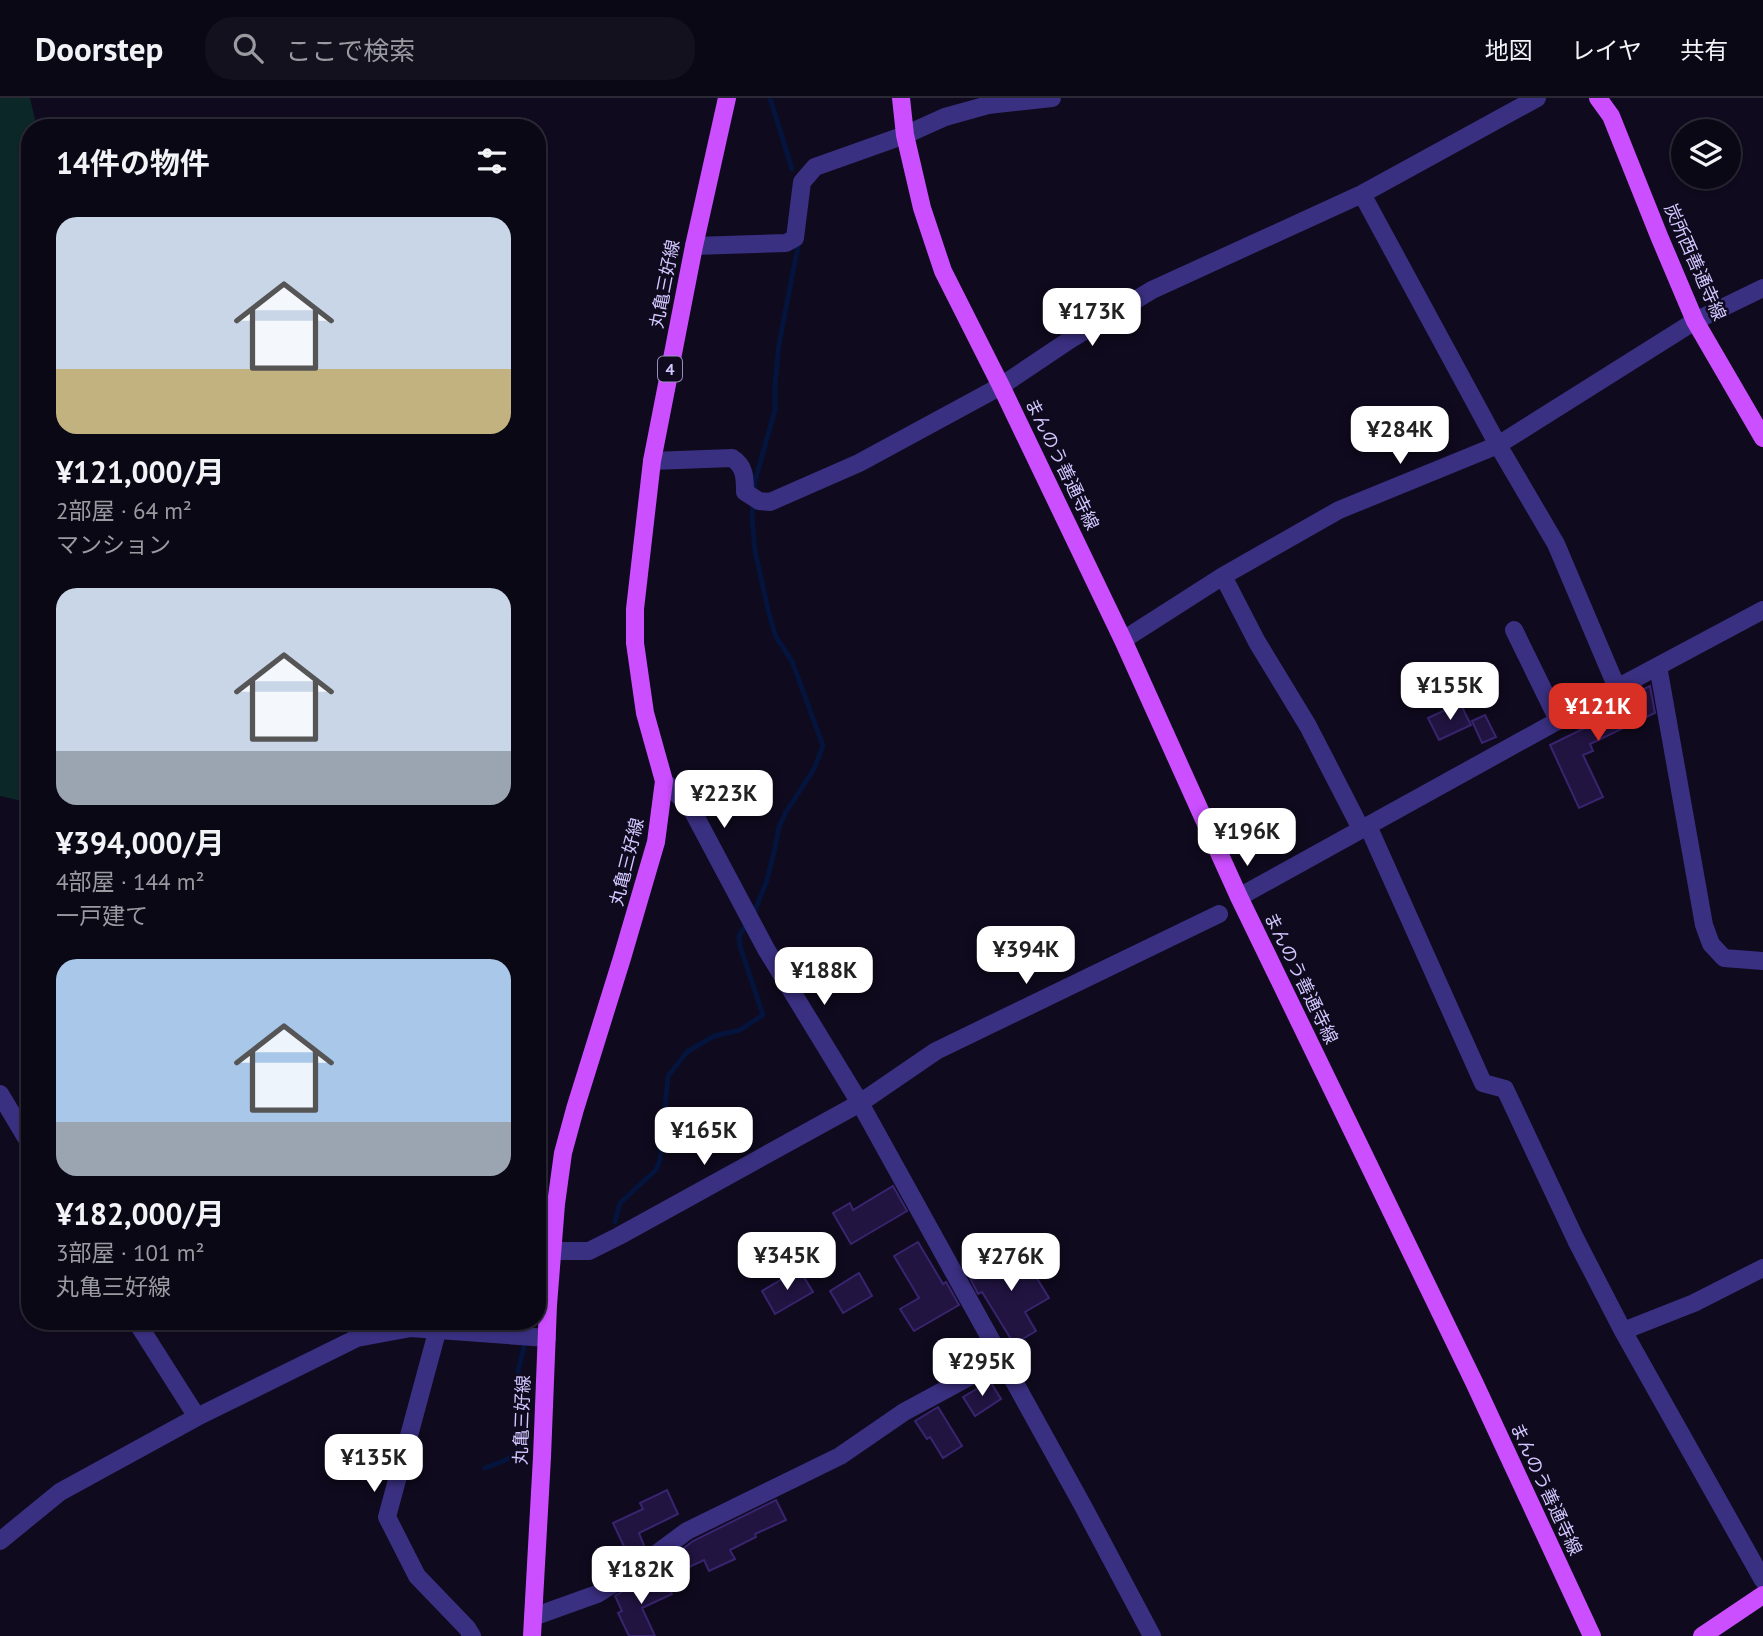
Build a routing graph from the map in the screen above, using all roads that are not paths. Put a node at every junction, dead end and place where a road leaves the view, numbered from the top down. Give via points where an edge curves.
1 (727, 98) edge
2 (901, 98) edge
3 (1052, 98) edge
4 (1537, 98) edge
5 (1598, 98) edge
6 (905, 135) junction
7 (1362, 194) junction
8 (694, 246) junction
9 (1763, 288) edge
10 (1695, 321) junction
11 (1001, 386) junction
12 (1763, 438) edge
13 (1498, 445) junction
14 (652, 461) junction
15 (1223, 576) junction
16 (1763, 610) edge
17 (1514, 631) dead end
18 (1123, 640) junction
19 (1658, 666) junction
20 (1616, 688) junction
21 (1558, 720) junction
22 (664, 782) junction
23 (1364, 828) junction
24 (1239, 897) junction
25 (1219, 914) dead end
26 (1763, 961) edge
27 (0, 1094) edge
28 (860, 1103) junction
29 (21, 1129) edge
30 (546, 1248) edge
31 (546, 1252) edge
32 (1763, 1268) edge
33 (142, 1330) edge
34 (400, 1330) edge
35 (438, 1330) edge
36 (469, 1330) edge
37 (541, 1330) edge
38 (1623, 1331) junction
39 (541, 1338) junction
40 (1002, 1359) junction
41 (197, 1417) junction
42 (0, 1541) edge
43 (1763, 1580) edge
44 (1763, 1595) edge
45 (533, 1617) junction
46 (472, 1636) edge
47 (532, 1636) edge
48 (1152, 1636) edge
49 (1592, 1636) edge
50 (1702, 1636) edge

1 - 8 main road, 丸亀三好線 / 4
2 - 6 main road, まんのう善通寺線
3 - 6 street via 988,105
4 - 7 street
5 - 10 main road, 炭所西善通寺線 via 1611,116
6 - 8 street via 815,167 802,182 795,238 786,243
6 - 11 main road, まんのう善通寺線 via 943,271
7 - 11 street via 1152,290
7 - 13 street
8 - 14 main road, 丸亀三好線 / 4
9 - 10 street
10 - 12 main road, 炭所西善通寺線
10 - 13 street
11 - 14 street via 859,463 770,502 745,492 740,462 732,458
11 - 18 main road, まんのう善通寺線
13 - 15 street via 1339,510
13 - 20 street via 1556,544
14 - 22 main road, 丸亀三好線 / 4 via 635,643 645,713
15 - 18 street
15 - 23 street
16 - 19 street
17 - 21 street
18 - 24 main road, まんのう善通寺線
19 - 20 street
19 - 26 street via 1704,925 1711,944 1724,958
20 - 21 street
21 - 23 street
22 - 28 street via 691,808 756,930
22 - 30 main road, 丸亀三好線 / 4 via 656,842 563,1153
23 - 24 street
23 - 38 street via 1483,1083 1505,1090
24 - 49 main road, まんのう善通寺線
25 - 28 street via 936,1051
27 - 29 street
28 - 31 street via 589,1251
28 - 40 street
32 - 38 street via 1694,1303
33 - 41 street
34 - 41 street via 357,1338
35 - 46 street via 387,1517 417,1576
36 - 39 street
37 - 39 main road, 丸亀三好線 / 4
38 - 43 street
39 - 45 main road, 丸亀三好線 / 4
40 - 45 street via 904,1412 840,1456 687,1531 597,1594
40 - 48 street
41 - 42 street via 60,1492
44 - 50 main road
45 - 47 main road, 丸亀三好線 / 4

